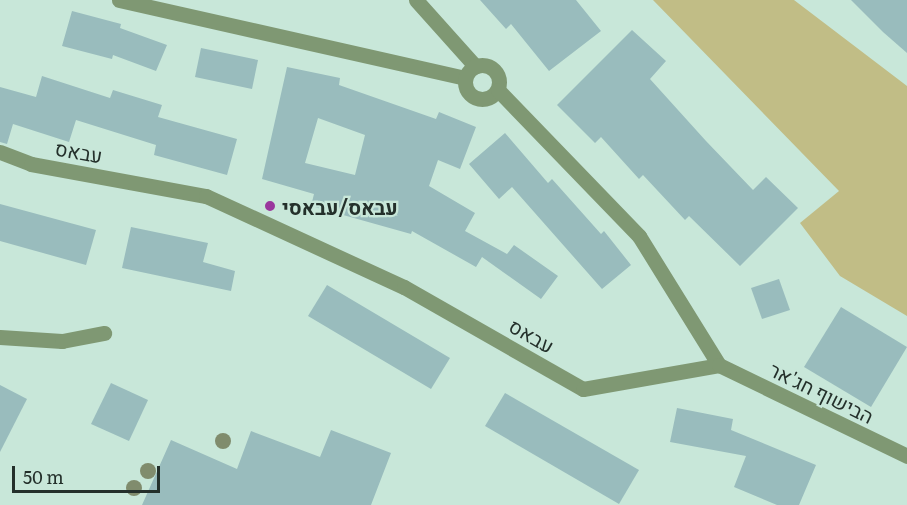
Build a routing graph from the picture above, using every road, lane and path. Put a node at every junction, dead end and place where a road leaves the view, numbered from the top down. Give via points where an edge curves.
1 (119, 0) edge
2 (416, 0) edge
3 (475, 66) junction
4 (465, 78) junction
5 (498, 90) junction
6 (0, 152) edge
7 (104, 333) dead end
8 (0, 337) edge
9 (719, 365) junction
10 (907, 456) edge

1 - 4 street
2 - 3 street
3 - 4 street
3 - 5 street via 493,68 500,78
4 - 5 street via 467,90 476,98 489,98
5 - 9 street via 639,236
6 - 9 street, עבאס via 32,164 206,195 404,286 583,389
7 - 8 street via 62,341
9 - 10 street, הבישוף חג'אר

